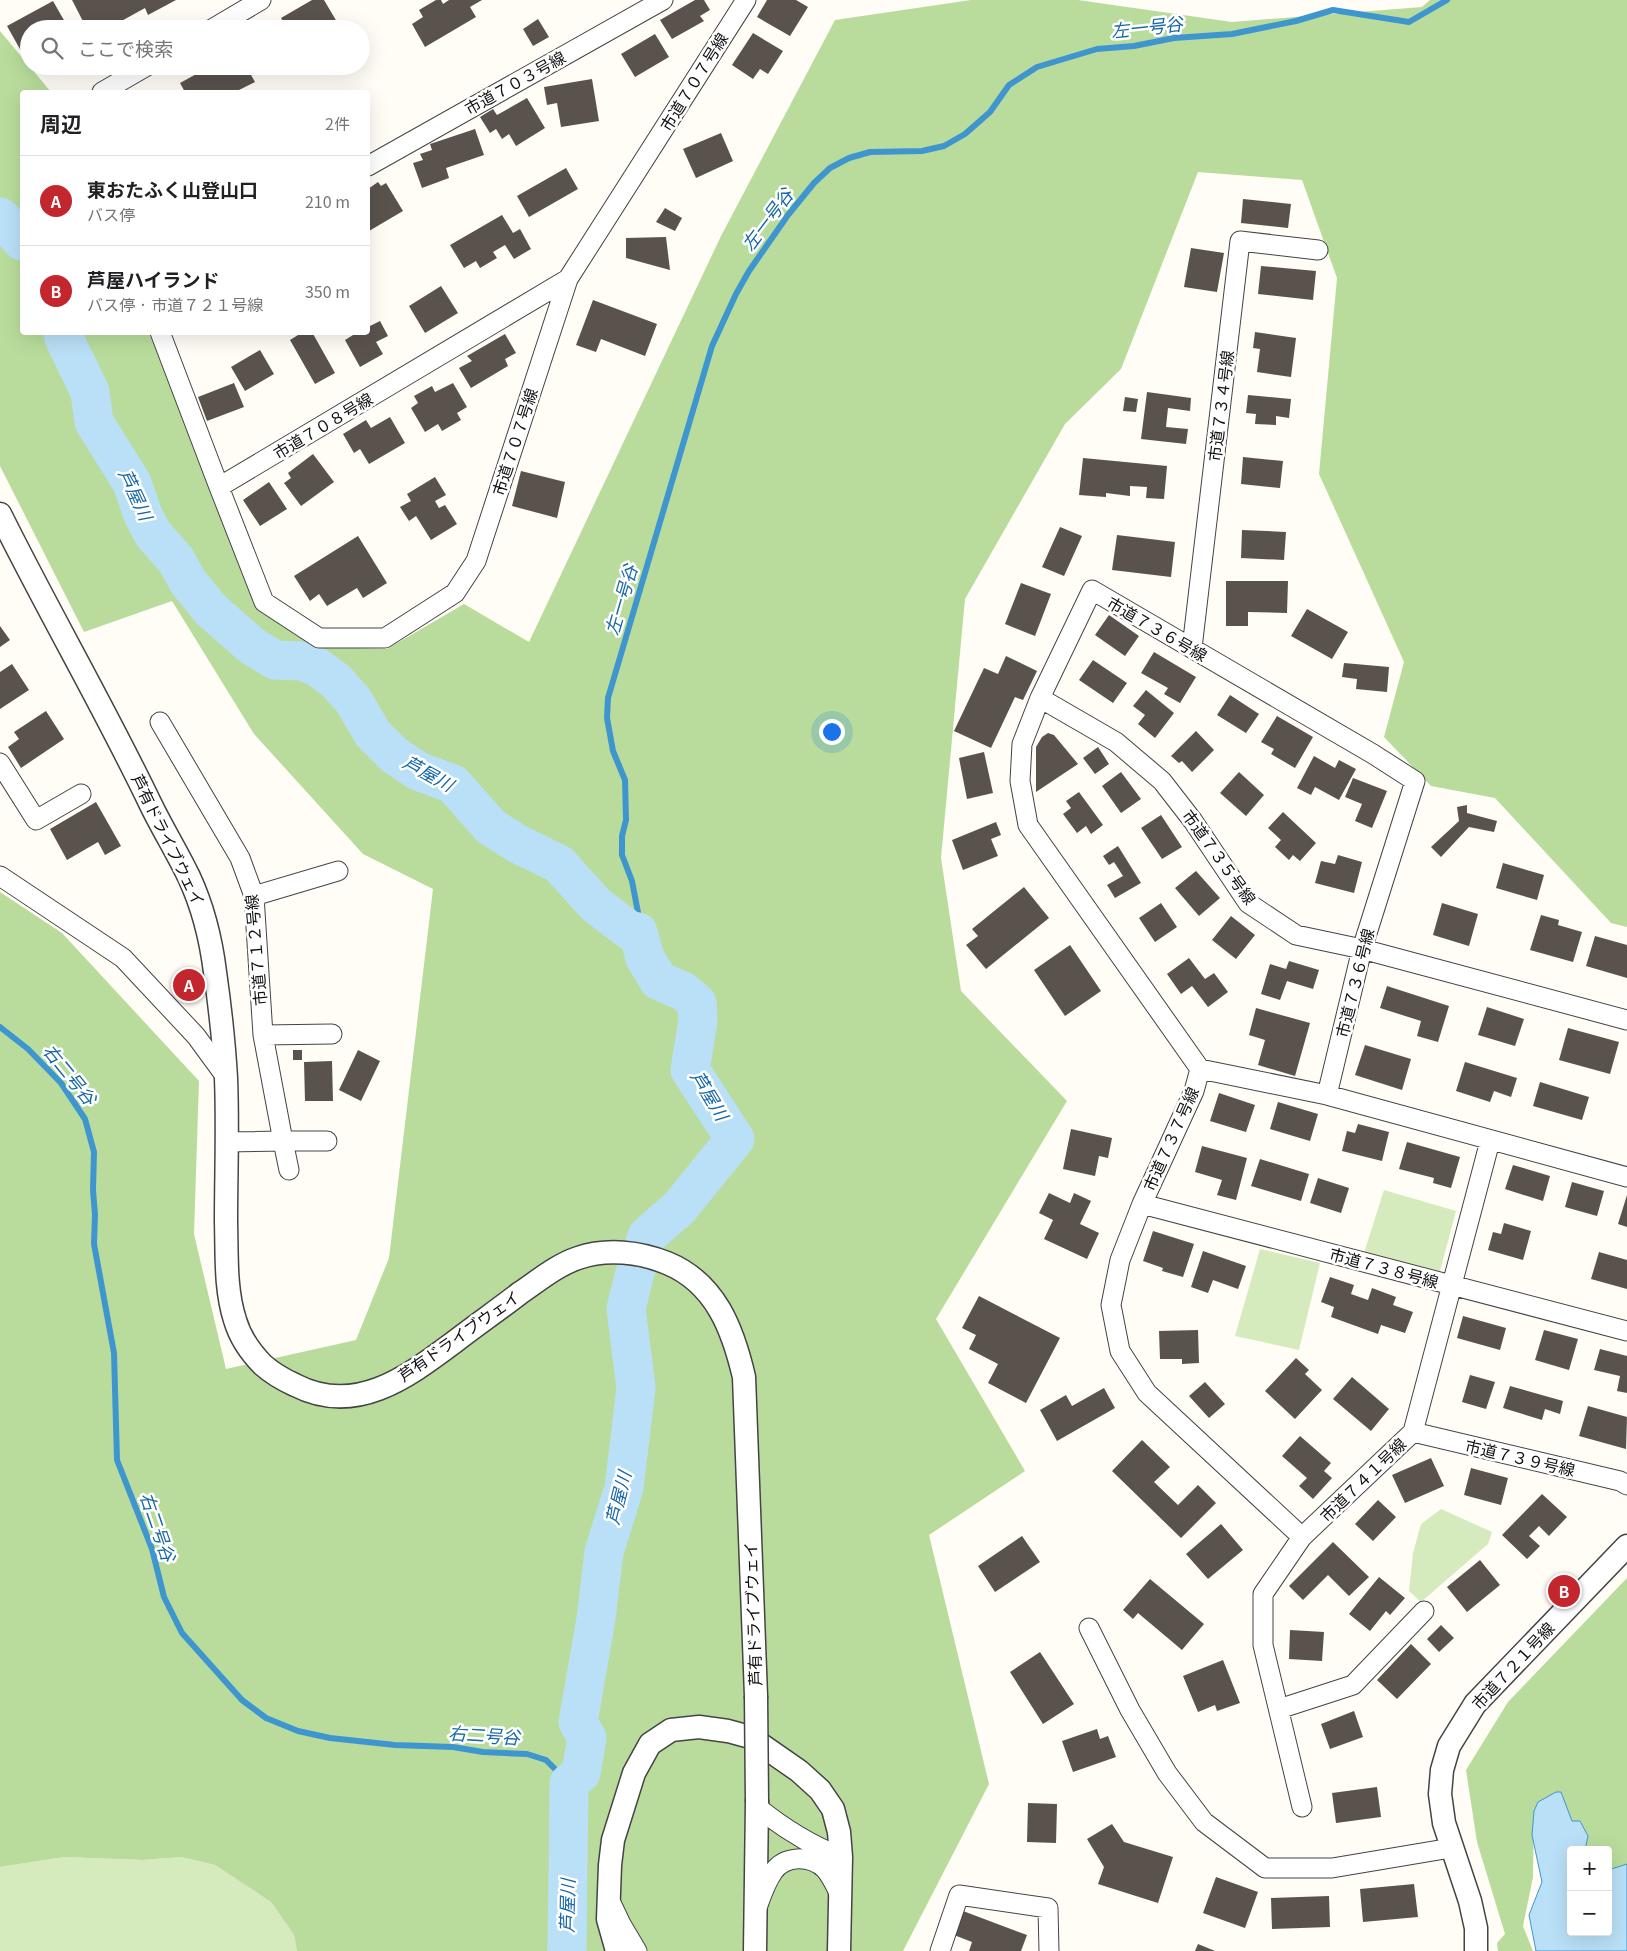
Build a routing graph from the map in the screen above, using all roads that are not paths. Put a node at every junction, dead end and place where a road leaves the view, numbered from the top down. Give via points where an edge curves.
1 (261, 0) edge
2 (664, 0) edge
3 (746, 0) edge
4 (227, 20) edge
5 (131, 75) edge
6 (105, 90) edge
7 (370, 165) edge
8 (1318, 250) dead end
9 (568, 279) junction
10 (161, 335) edge
11 (220, 488) junction
12 (0, 514) edge
13 (1192, 648) junction
14 (1040, 698) junction
15 (160, 722) dead end
16 (0, 763) edge
17 (81, 794) dead end
18 (338, 871) dead end
19 (0, 876) edge
20 (254, 896) junction
21 (1362, 949) junction
22 (1627, 1020) edge
23 (332, 1034) dead end
24 (262, 1035) junction
25 (1200, 1069) junction
26 (226, 1077) junction
27 (1327, 1095) junction
28 (328, 1141) dead end
29 (1490, 1141) junction
30 (226, 1142) junction
31 (284, 1142) junction
32 (289, 1170) dead end
33 (1627, 1177) edge
34 (1142, 1204) junction
35 (1451, 1286) junction
36 (1627, 1331) edge
37 (1412, 1432) junction
38 (1627, 1485) edge
39 (1302, 1537) junction
40 (1627, 1546) edge
41 (1424, 1611) dead end
42 (1089, 1628) dead end
43 (1279, 1709) junction
44 (757, 1805) junction
45 (1302, 1807) dead end
46 (1451, 1848) junction
47 (841, 1857) junction
48 (608, 1897) junction
49 (841, 1898) junction
50 (757, 1909) junction
51 (617, 1951) edge
52 (637, 1951) edge
53 (755, 1951) edge
54 (839, 1951) edge
55 (940, 1951) edge
56 (1049, 1951) edge
57 (1476, 1951) edge

1 - 4 street
2 - 7 street, 市道７０３号線
3 - 9 street, 市道７０７号線
5 - 6 street
8 - 13 street, 市道７３４号線 via 1240,241
9 - 11 street, 市道７０８号線
9 - 11 street, 市道７０７号線 via 476,562 455,593 385,638 319,638 264,602
10 - 11 street
12 - 26 street, 芦有ドライブウェイ via 192,886 204,919 215,969
13 - 14 street, 市道７３６号線 via 1092,590
13 - 21 street, 市道７３６号線 via 1415,782
14 - 21 street, 市道７３５号線 via 1116,742 1162,782 1193,821 1248,903 1296,935
14 - 25 street, 市道７３６号線 via 1022,744 1020,781 1028,825
15 - 20 street, 市道７１２号線 via 240,858
16 - 17 street via 36,820
18 - 20 street
19 - 26 street via 122,958 196,1036
20 - 24 street, 市道７１２号線
21 - 22 street, 市道７３５号線
21 - 27 street, 市道７３６号線
23 - 24 street
24 - 31 street, 市道７１２号線
25 - 27 street, 市道７３７号線
25 - 34 street, 市道７３７号線 via 1194,1091
26 - 30 street, 芦有ドライブウェイ
27 - 29 street, 市道７３７号線
28 - 31 street
29 - 33 street, 市道７３７号線
29 - 35 street, 市道７４１号線
30 - 31 street
30 - 44 street, 芦有ドライブウェイ, bridge via 227,1266 234,1319 251,1351 265,1367 308,1392 336,1396 380,1390 418,1368 536,1282 578,1258 625,1252 671,1264 702,1285 722,1309 744,1378
31 - 32 street, 市道７１２号線
34 - 35 street, 市道７３８号線
34 - 39 street, 市道７３７号線 via 1120,1260 1111,1305 1120,1351 1147,1394
35 - 36 street, 市道７３８号線
35 - 37 street, 市道７４１号線
37 - 38 street, 市道７３９号線
37 - 39 street, 市道７４１号線
39 - 43 street, 市道７４１号線 via 1263,1594 1263,1645
40 - 46 street, 市道７２１号線 via 1475,1704 1449,1746 1440,1794
41 - 43 street via 1353,1685
42 - 46 street via 1130,1710 1167,1773 1204,1822 1265,1868 1332,1868
43 - 45 street, 市道７４１号線
44 - 47 street via 771,1819 809,1843
44 - 50 street, 芦有ドライブウェイ
46 - 57 street, 市道７２１号線 via 1470,1901 1476,1928
47 - 48 street via 833,1809 820,1790 799,1771 750,1738 699,1727 671,1730 650,1744 634,1773 612,1840
47 - 49 street
48 - 51 street via 608,1919
48 - 52 street
49 - 50 street via 824,1868 806,1858 789,1859 774,1870 764,1886
49 - 54 street
50 - 53 street, 芦有ドライブウェイ
55 - 56 street via 959,1895 1048,1900

